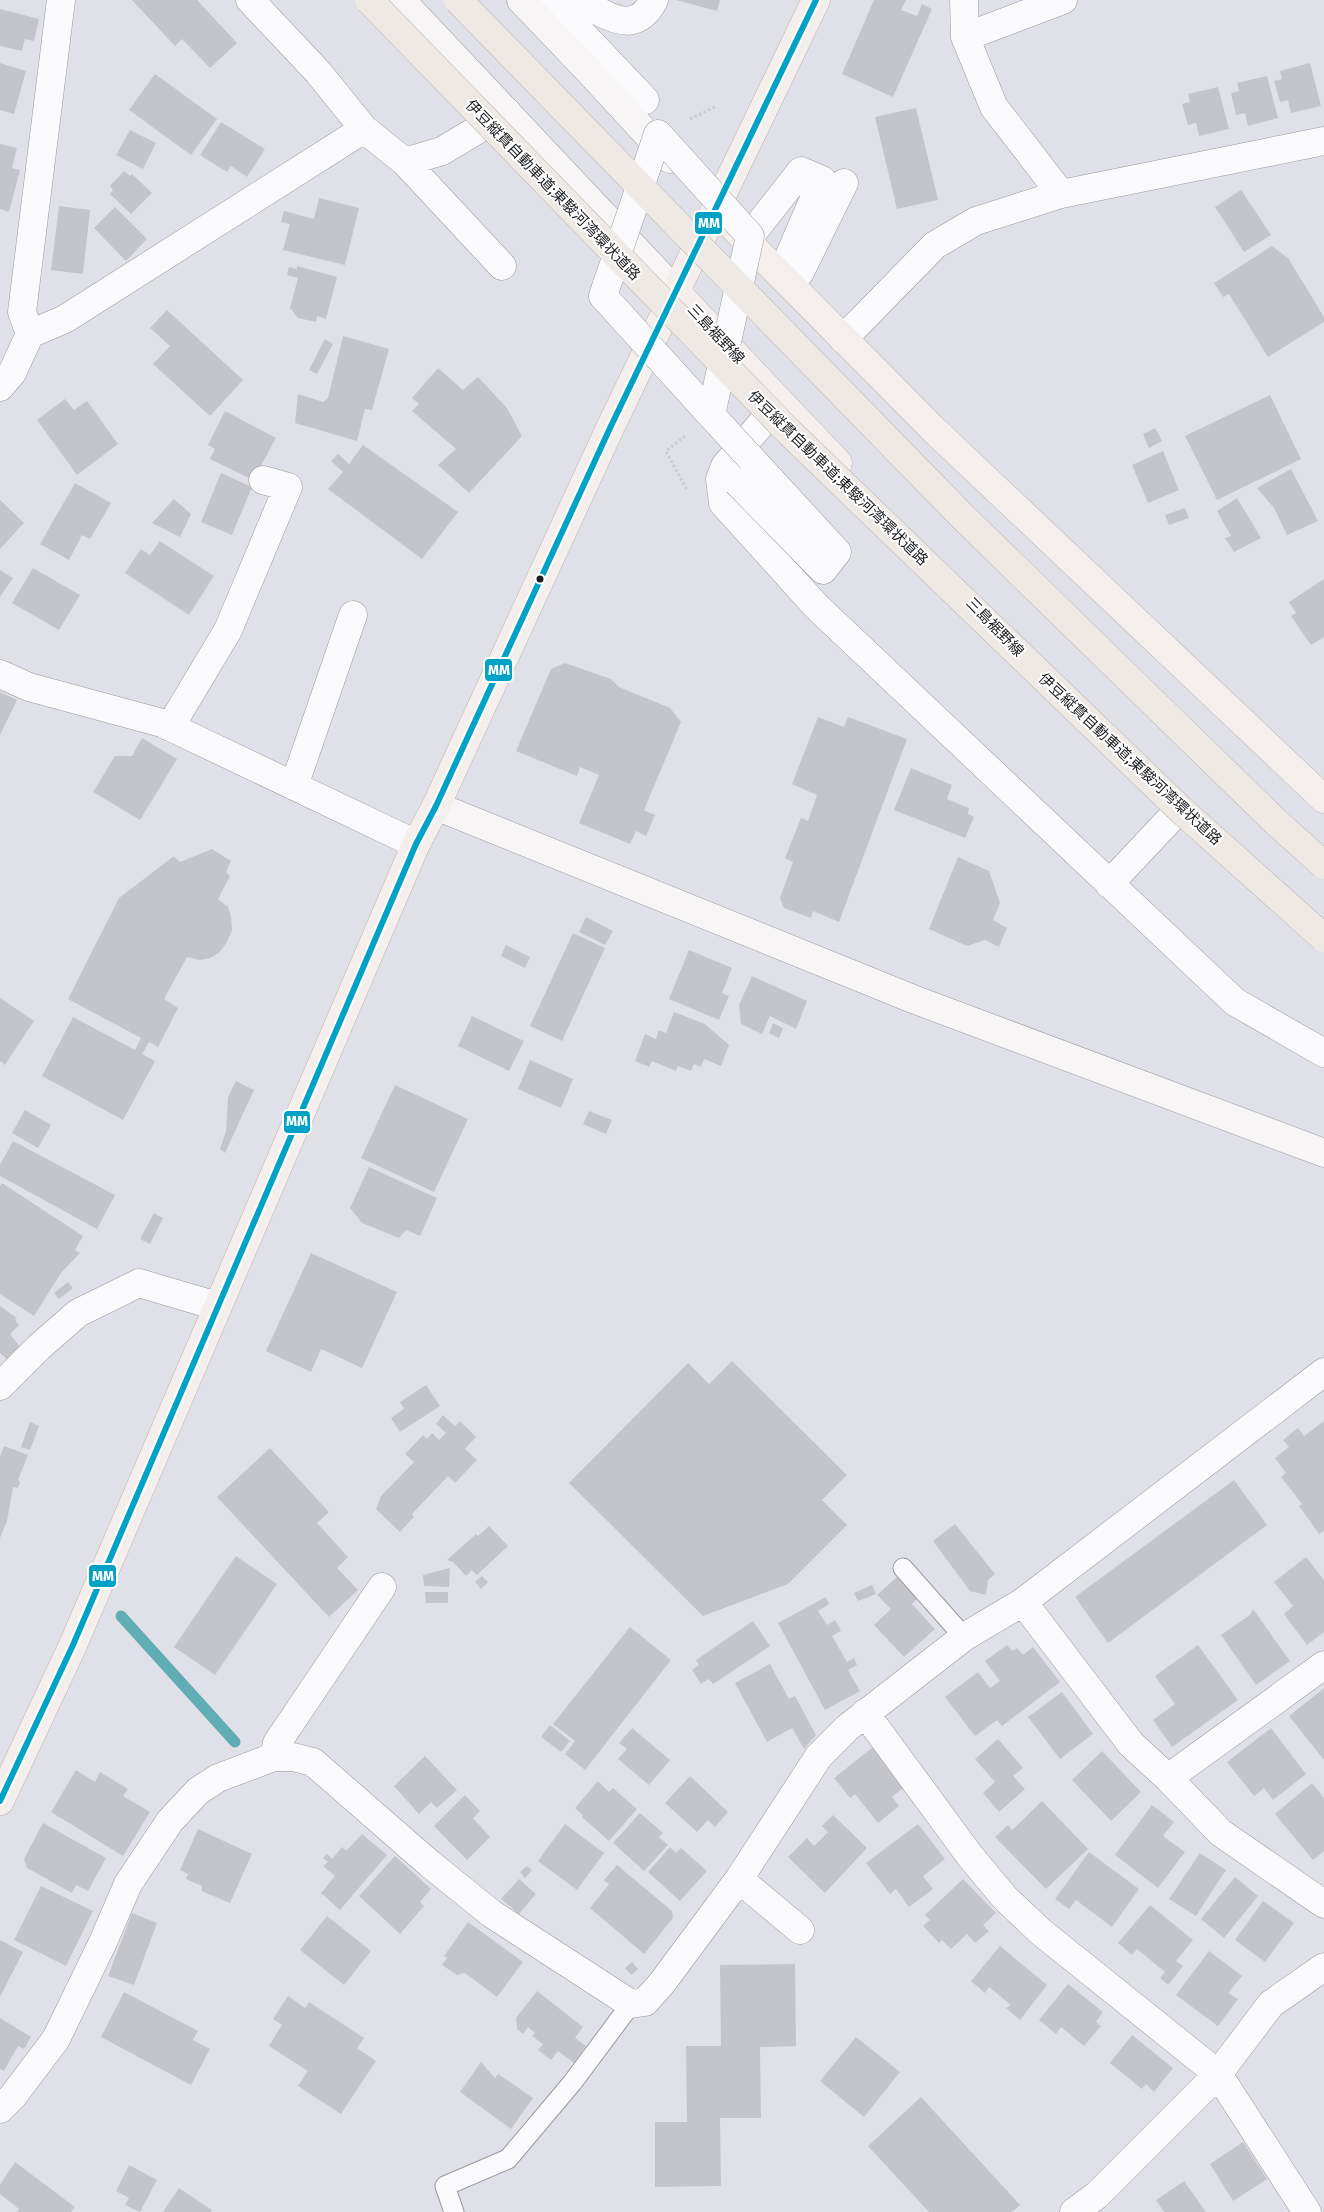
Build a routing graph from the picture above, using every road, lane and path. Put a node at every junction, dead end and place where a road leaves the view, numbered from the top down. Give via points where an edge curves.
1 (61, 0) edge
2 (369, 0) edge
3 (401, 0) edge
4 (458, 0) edge
5 (520, 0) edge
6 (539, 0) edge
7 (550, 0) edge
8 (581, 0) edge
9 (654, 0) edge
10 (816, 0) edge
11 (964, 0) edge
12 (1063, 0) edge
13 (258, 3) edge
14 (965, 37) junction
15 (645, 100) dead end
16 (507, 112) junction
17 (364, 129) junction
18 (658, 134) junction
19 (1324, 141) edge
20 (405, 162) junction
21 (844, 183) dead end
22 (1061, 194) junction
23 (715, 209) junction
24 (750, 236) junction
25 (502, 266) dead end
26 (676, 292) junction
27 (17, 316) edge
28 (843, 339) junction
29 (0, 387) edge
30 (780, 402) junction
31 (710, 414) junction
32 (263, 480) dead end
33 (737, 482) dead end
34 (687, 490) dead end
35 (353, 615) dead end
36 (0, 674) edge
37 (170, 726) junction
38 (294, 786) junction
39 (1324, 799) edge
40 (436, 806) junction
41 (1174, 815) junction
42 (416, 844) junction
43 (1324, 865) edge
44 (1109, 884) junction
45 (1324, 938) edge
46 (1324, 951) edge
47 (1324, 1053) edge
48 (1324, 1153) edge
49 (217, 1306) junction
50 (1324, 1372) edge
51 (0, 1386) edge
52 (903, 1568) dead end
53 (382, 1587) dead end
54 (1023, 1602) junction
55 (964, 1637) junction
56 (1324, 1665) edge
57 (865, 1713) junction
58 (274, 1756) junction
59 (1168, 1778) junction
60 (2, 1791) edge
61 (739, 1879) junction
62 (1324, 1904) edge
63 (800, 1930) dead end
64 (1324, 1967) edge
65 (631, 2004) junction
66 (1218, 2074) junction
67 (0, 2109) edge
68 (454, 2212) edge
69 (1074, 2212) edge
70 (1307, 2212) edge

1 - 27 street
2 - 45 highway, 伊豆縦貫自動車道;東駿河湾環状道路, bridge via 790,433 1181,810
3 - 16 street
4 - 43 highway, bridge via 962,516
5 - 23 street
6 - 18 street via 535,4
7 - 15 street
8 - 9 street via 609,17 627,22 641,16
10 - 23 main road, 三島裾野線
11 - 14 street
12 - 14 street
13 - 17 street
14 - 22 street via 994,106
16 - 20 street via 442,151
16 - 26 street
17 - 20 street
17 - 27 street via 66,319
18 - 24 street, bridge
18 - 31 street, bridge via 603,296
19 - 22 street
20 - 25 street
21 - 24 street via 800,272 785,266 822,180 801,171
22 - 28 street via 976,221 935,245
23 - 26 main road, 三島裾野線
23 - 28 main road
24 - 31 street, bridge
26 - 30 main road, 三島裾野線
26 - 40 main road, 三島裾野線
27 - 29 street via 12,373
28 - 39 main road via 934,430
30 - 41 main road, 三島裾野線
30 - 44 street via 725,466 720,479 723,503 816,606
31 - 33 street, bridge via 837,552 823,570
31 - 34 path via 666,451
32 - 37 street via 288,487 228,630
35 - 38 street
36 - 37 street via 29,687
37 - 38 street
38 - 42 street
40 - 42 main road, 三島裾野線
40 - 48 street via 913,999
41 - 44 street
41 - 46 main road, 三島裾野線
42 - 49 main road, 三島裾野線
44 - 47 street via 1235,1002
49 - 51 street via 139,1283 78,1313
49 - 60 main road, 三島裾野線 via 73,1645
50 - 54 street
52 - 55 lane
53 - 58 street via 277,1743
54 - 55 street
54 - 59 street via 1131,1744
55 - 57 street
56 - 59 street
57 - 61 street via 819,1756
57 - 66 street via 970,1856 1005,1898 1041,1932
58 - 65 street via 293,1756 313,1762 492,1914
58 - 67 street via 218,1778 198,1791 170,1821 128,1884 56,2039
59 - 62 street via 1221,1833
61 - 63 street
61 - 65 street via 662,1983 645,2002
64 - 66 street via 1271,2004
65 - 68 lane via 572,2083 508,2159 445,2186
66 - 69 street via 1097,2195
66 - 70 street

